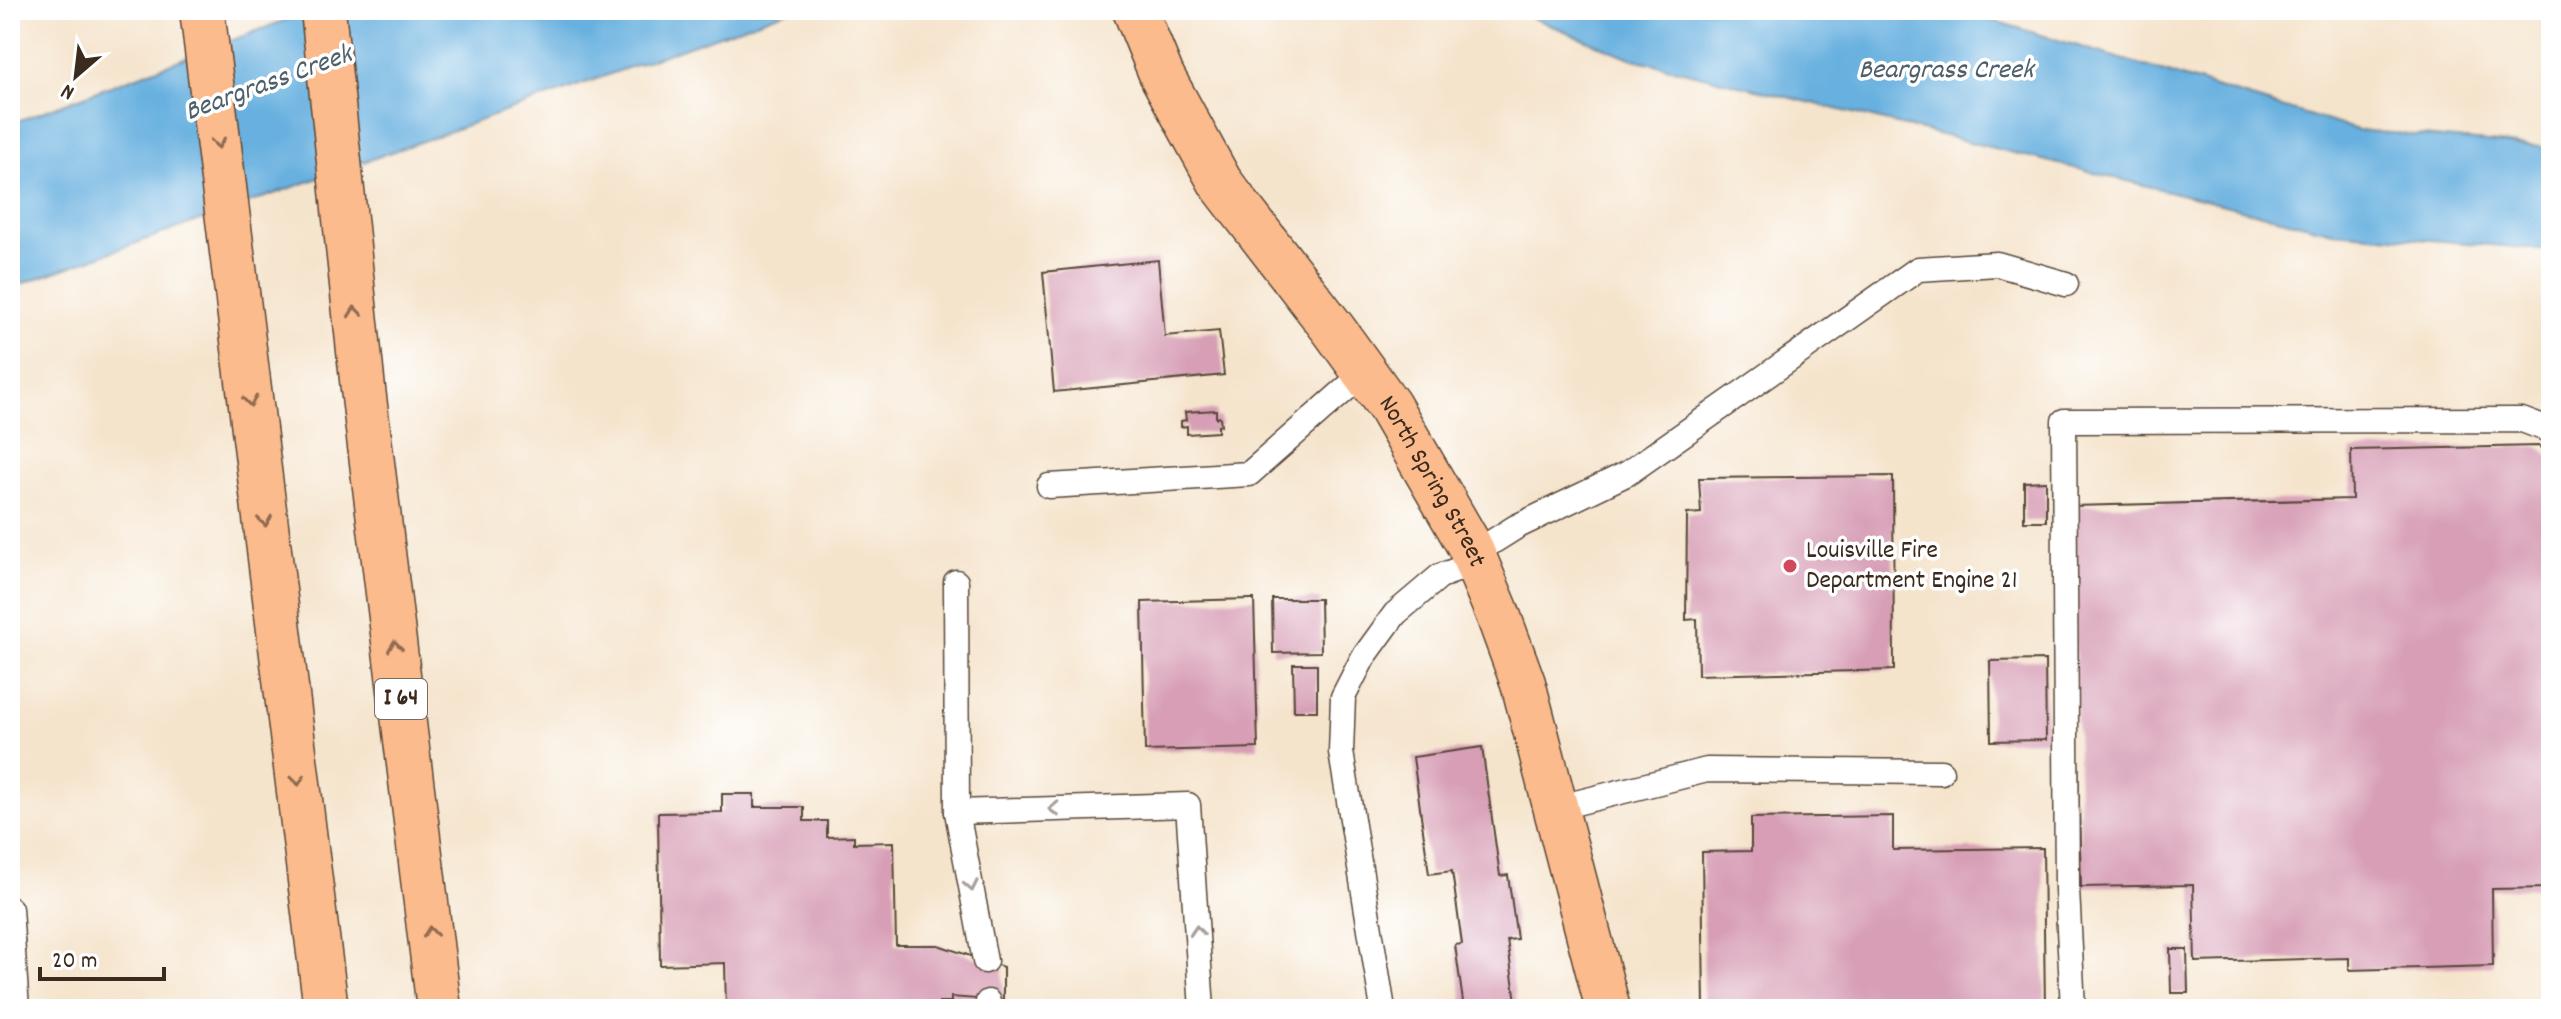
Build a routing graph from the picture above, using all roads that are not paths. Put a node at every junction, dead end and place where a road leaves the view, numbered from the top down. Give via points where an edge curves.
1 (202, 10) edge
2 (323, 10) edge
3 (1135, 10) edge
4 (2066, 284) dead end
5 (1365, 372) junction
6 (2551, 431) edge
7 (1049, 486) dead end
8 (1474, 558) junction
9 (956, 582) dead end
10 (1941, 772) dead end
11 (1556, 808) junction
12 (957, 812) junction
13 (10, 909) edge
14 (985, 961) dead end
15 (17, 1009) edge
16 (326, 1009) edge
17 (439, 1009) edge
18 (1202, 1009) edge
19 (1383, 1009) edge
20 (1608, 1009) edge
21 (2073, 1009) edge

1 -> 16 main road
17 -> 2 main road, I 64
3 - 5 main road, North Spring Street via 1162,76 1220,182
4 - 8 lane via 1997,264 1918,269 1628,473 1516,527
5 - 7 lane via 1249,474
5 - 8 main road, North Spring Street
6 - 21 lane via 2522,420 2064,421 2067,889
8 - 11 main road, North Spring Street via 1523,683
8 - 19 lane via 1440,576 1395,614 1343,697 1341,752
9 - 12 lane
10 - 11 lane via 1707,770
11 - 20 main road, North Spring Street
12 -> 14 lane
18 -> 12 lane via 1188,805
13 - 15 lane

